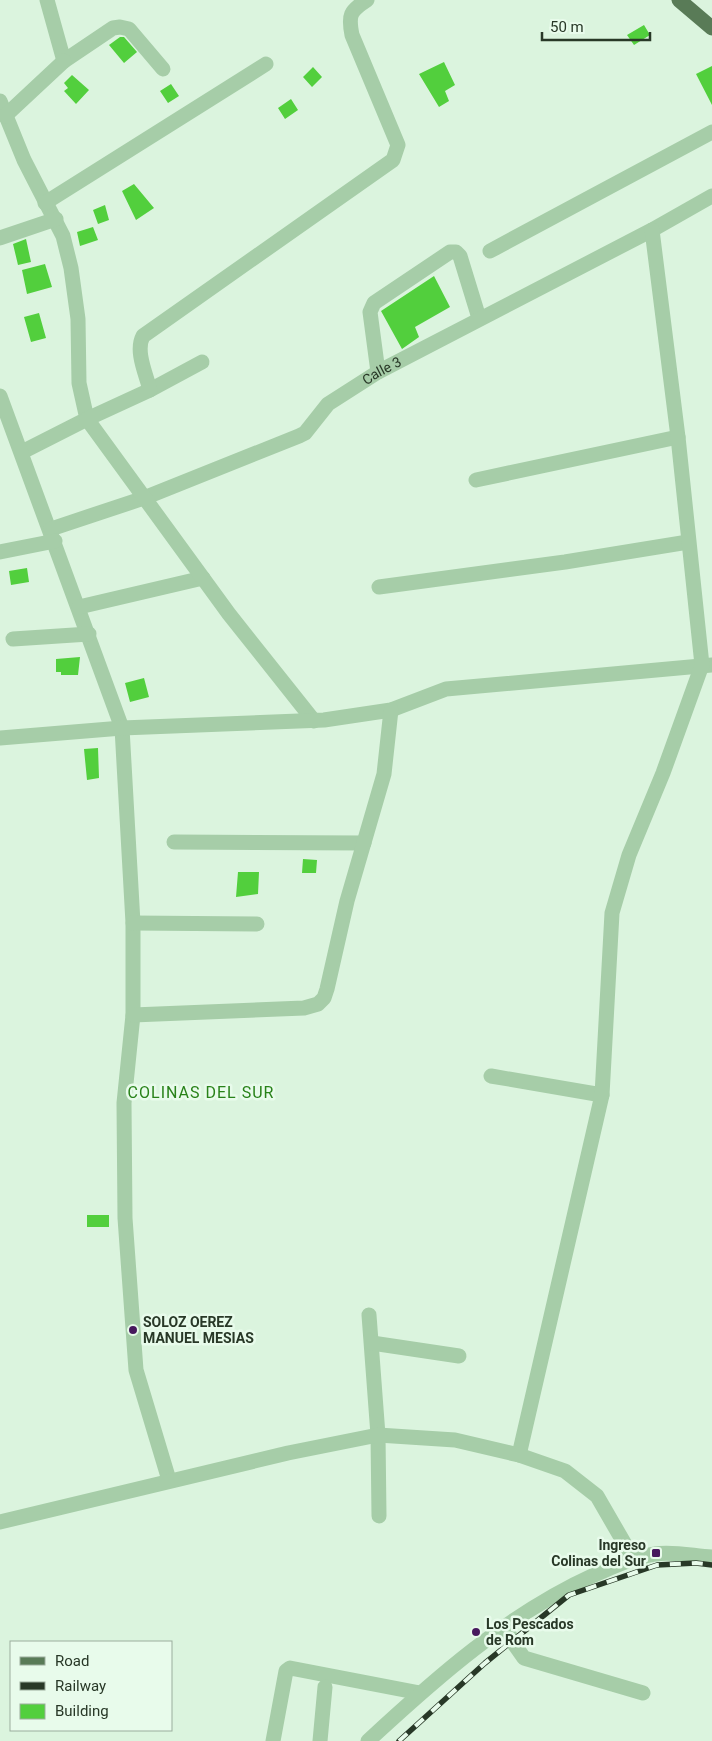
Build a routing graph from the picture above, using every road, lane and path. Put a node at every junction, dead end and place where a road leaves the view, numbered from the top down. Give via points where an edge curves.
1 (47, 0) edge
2 (367, 0) edge
3 (679, 0) edge
4 (712, 28) edge
5 (64, 62) junction
6 (266, 64) dead end
7 (163, 69) dead end
8 (2, 109) edge
9 (712, 132) edge
10 (712, 196) edge
11 (45, 203) junction
12 (56, 219) junction
13 (652, 230) junction
14 (0, 238) edge
15 (490, 251) dead end
16 (479, 318) junction
17 (202, 362) dead end
18 (378, 372) junction
19 (150, 390) junction
20 (0, 396) edge
21 (87, 418) junction
22 (4, 419) edge
23 (678, 436) junction
24 (22, 452) junction
25 (476, 480) dead end
26 (144, 498) junction
27 (53, 535) junction
28 (688, 542) junction
29 (0, 552) edge
30 (203, 578) junction
31 (378, 587) dead end
32 (79, 607) junction
33 (88, 634) junction
34 (13, 638) dead end
35 (707, 665) edge
36 (391, 710) junction
37 (314, 721) junction
38 (122, 728) junction
39 (0, 738) edge
40 (174, 842) dead end
41 (364, 843) junction
42 (133, 923) junction
43 (257, 924) dead end
44 (133, 1015) junction
45 (491, 1076) dead end
46 (602, 1095) junction
47 (370, 1315) dead end
48 (372, 1343) junction
49 (459, 1356) dead end
50 (378, 1436) junction
51 (519, 1455) junction
52 (169, 1480) junction
53 (379, 1516) dead end
54 (0, 1522) edge
55 (712, 1557) edge
56 (634, 1560) junction
57 (506, 1627) junction
58 (325, 1687) dead end
59 (420, 1693) junction
60 (643, 1693) dead end
61 (273, 1741) edge
62 (320, 1741) edge
63 (368, 1741) edge

1 - 5 street
2 - 19 street via 352,12 349,19 352,35 398,145 393,160 143,336 140,352
3 - 4 main road
5 - 7 street via 113,28 120,27 129,29
5 - 8 street
6 - 11 street
8 - 11 street
9 - 15 street
10 - 13 street, Calle 3
11 - 12 street
12 - 14 street
12 - 21 street via 71,268 78,319 79,384
13 - 16 street, Calle 3
13 - 23 street
16 - 18 street, Calle 3
16 - 18 street via 460,256 450,252 374,303 370,312
17 - 19 street
18 - 26 street, Calle 3 via 328,404 305,433
19 - 21 street
20 - 22 street
21 - 24 street
21 - 26 street
22 - 24 street
23 - 25 street
23 - 28 street
24 - 27 street
26 - 27 street, Calle 3
26 - 30 street
27 - 29 street, Calle 3
27 - 32 street
28 - 31 street
28 - 35 street
30 - 32 street
30 - 37 street
32 - 33 street
33 - 34 street
33 - 38 street
35 - 36 street via 446,689
35 - 46 street via 629,855 612,913
36 - 37 street
36 - 41 street via 384,774
37 - 38 street
38 - 39 street
38 - 42 street
40 - 41 street
41 - 44 street via 327,989 318,1004 304,1008
42 - 43 street
42 - 44 street
44 - 52 street via 124,1104 124,1218 136,1370
45 - 46 street
46 - 51 street
47 - 48 street
48 - 49 street
48 - 50 street
50 - 51 street via 455,1440
50 - 52 street
50 - 53 street
51 - 56 street via 565,1471 597,1496
52 - 54 street
55 - 56 street via 656,1553
56 - 57 street via 559,1591
57 - 59 street
57 - 60 street via 524,1658
58 - 62 street
59 - 61 street via 290,1668 286,1671
59 - 63 street

